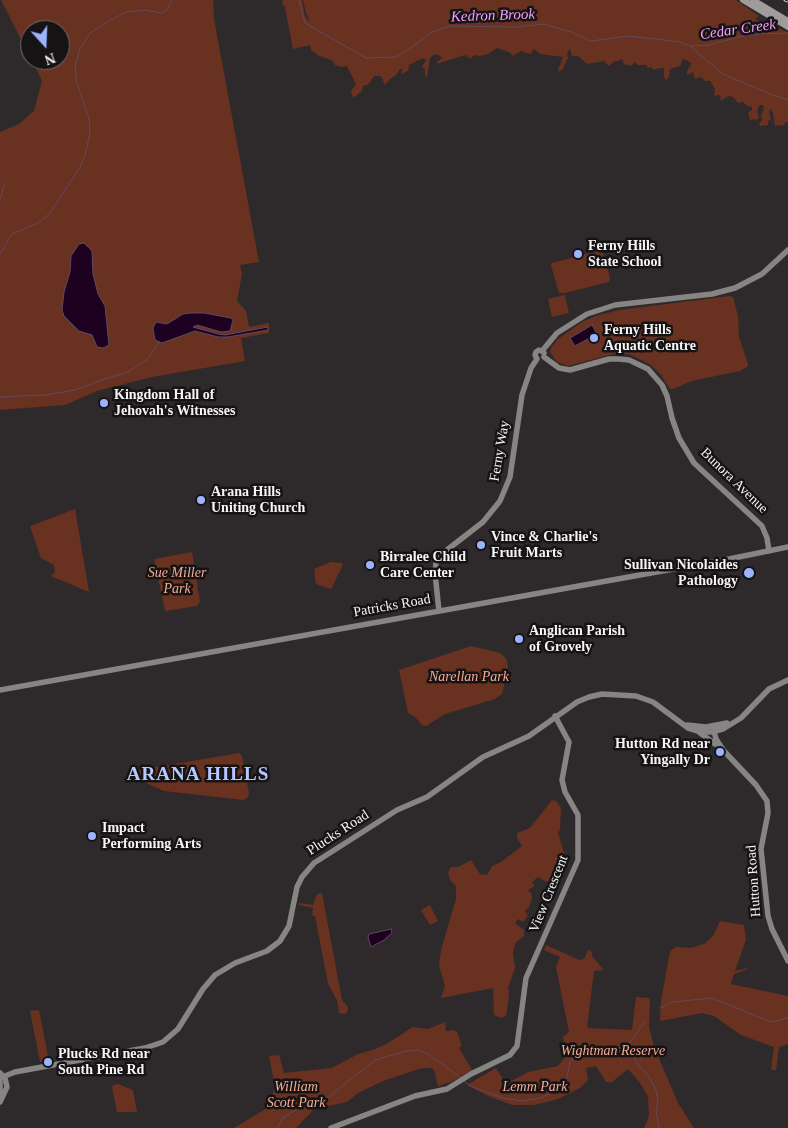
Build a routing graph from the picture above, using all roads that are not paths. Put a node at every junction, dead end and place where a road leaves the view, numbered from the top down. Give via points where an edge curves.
1 (743, 0) edge
2 (753, 0) edge
3 (787, 25) edge
4 (788, 250) edge
5 (543, 354) junction
6 (788, 547) edge
7 (769, 551) junction
8 (439, 611) junction
9 (788, 680) edge
10 (0, 690) edge
11 (555, 716) junction
12 (732, 723) junction
13 (686, 725) junction
14 (712, 729) junction
15 (723, 729) junction
16 (698, 731) junction
17 (718, 744) junction
18 (788, 961) edge
19 (1, 1077) edge
20 (0, 1094) edge
21 (0, 1102) edge
22 (332, 1128) edge

1 - 3 main road
2 - 3 main road
4 - 5 street via 762,274 735,288 704,295 615,305 594,311 566,326
5 - 7 street, Bunora Avenue via 559,368 570,370 609,359 629,360 648,369 668,396 679,438 694,463 762,526
5 - 8 street, Ferny Way via 537,358 525,381 510,477 500,501 483,522 442,553 436,563
6 - 7 street, Patricks Road
7 - 8 street, Patricks Road
8 - 10 street, Patricks Road
9 - 12 street via 770,689
11 - 13 street, Plucks Road via 585,698 624,694 653,702
11 - 19 street, Plucks Road via 529,736 483,758 427,797 397,810 314,863 297,886 289,926 280,941 267,951 235,963 215,975 178,1029 163,1042 152,1047
11 - 22 street, View Crescent via 569,740 562,780 578,815 578,860 526,978 517,1046 510,1055 447,1089 414,1096
12 - 14 street
12 - 15 street
13 - 14 street, Plucks Road
13 - 16 street, Plucks Road
14 - 15 street
14 - 16 street, Plucks Road
14 - 17 street, Hutton Road
15 - 17 street
16 - 17 street
17 - 18 street, Hutton Road via 767,800 768,813 761,849 768,916
19 - 20 street
19 - 21 street via 7,1087

